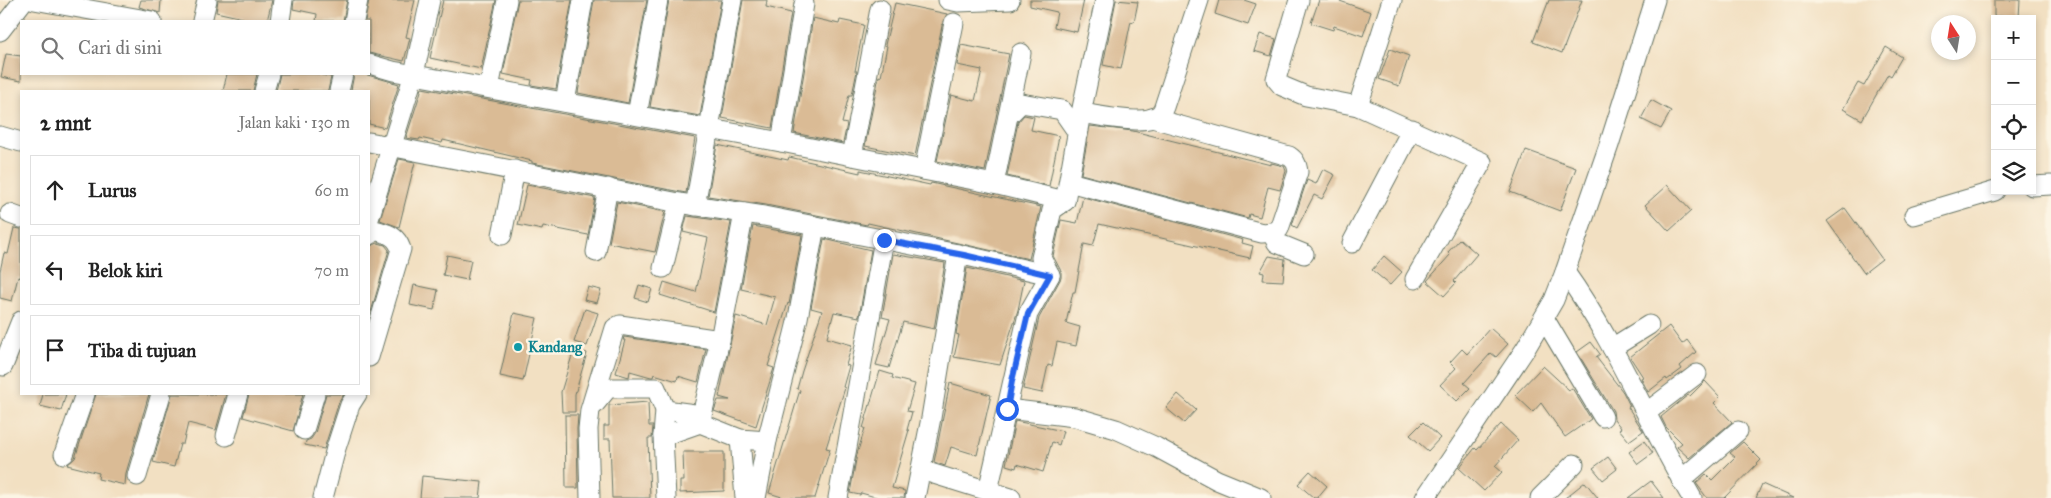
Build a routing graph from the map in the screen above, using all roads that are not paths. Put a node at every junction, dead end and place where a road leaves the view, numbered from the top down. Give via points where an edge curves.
1 (24, 0) edge
2 (34, 0) edge
3 (207, 0) edge
4 (283, 0) edge
5 (358, 0) edge
6 (430, 0) edge
7 (507, 0) edge
8 (583, 0) edge
9 (658, 0) edge
10 (732, 0) edge
11 (948, 0) edge
12 (1010, 0) edge
13 (1105, 0) edge
14 (1198, 0) edge
15 (1299, 0) edge
16 (1392, 0) edge
17 (1655, 0) edge
18 (804, 4) dead end
19 (880, 9) dead end
20 (146, 20) edge
21 (202, 20) edge
22 (280, 20) edge
23 (354, 20) edge
24 (954, 23) dead end
25 (0, 31) edge
26 (1021, 53) dead end
27 (370, 64) edge
28 (414, 74) junction
29 (269, 75) edge
30 (343, 75) edge
31 (489, 88) junction
32 (264, 90) edge
33 (339, 90) edge
34 (565, 102) junction
35 (1358, 106) junction
36 (1081, 113) junction
37 (637, 115) junction
38 (1008, 116) junction
39 (1152, 118) junction
40 (709, 128) junction
41 (1412, 129) junction
42 (1078, 133) junction
43 (0, 136) edge
44 (20, 142) edge
45 (370, 142) edge
46 (781, 142) junction
47 (392, 146) junction
48 (852, 156) junction
49 (515, 170) junction
50 (924, 170) junction
51 (1069, 182) junction
52 (994, 184) junction
53 (2036, 186) edge
54 (2051, 186) edge
55 (608, 188) junction
56 (1991, 192) edge
57 (1065, 201) junction
58 (687, 205) junction
59 (744, 213) junction
60 (1914, 215) dead end
61 (370, 216) edge
62 (815, 226) junction
63 (1271, 232) junction
64 (370, 234) edge
65 (502, 235) dead end
66 (884, 240) junction
67 (1352, 243) dead end
68 (596, 252) dead end
69 (958, 254) junction
70 (1304, 254) dead end
71 (663, 268) dead end
72 (1565, 272) junction
73 (1050, 275) junction
74 (1414, 279) dead end
75 (1544, 318) junction
76 (20, 324) edge
77 (1649, 325) dead end
78 (720, 340) junction
79 (1612, 348) junction
80 (370, 353) edge
81 (3, 366) dead end
82 (1697, 374) dead end
83 (85, 395) edge
84 (162, 395) edge
85 (238, 395) edge
86 (315, 395) edge
87 (356, 395) edge
88 (1007, 409) junction
89 (590, 410) junction
90 (665, 410) junction
91 (1647, 412) junction
92 (1603, 417) dead end
93 (701, 419) junction
94 (304, 430) dead end
95 (1738, 431) dead end
96 (226, 436) dead end
97 (663, 436) junction
98 (740, 439) junction
99 (767, 441) junction
100 (64, 454) dead end
101 (1574, 464) dead end
102 (921, 470) junction
103 (136, 476) dead end
104 (1681, 480) junction
105 (988, 491) junction
106 (325, 497) edge
107 (590, 498) edge
108 (666, 498) edge
109 (745, 498) edge
110 (756, 498) edge
111 (838, 498) edge
112 (915, 498) edge
113 (1009, 498) edge
114 (1261, 498) edge
115 (1425, 498) edge
116 (1540, 498) edge
117 (1692, 498) edge

1 - 25 street
2 - 20 street
3 - 21 street
4 - 22 street
5 - 23 street
6 - 28 street
7 - 31 street
8 - 34 street
9 - 37 street
10 - 40 street
11 - 12 street
13 - 36 street
14 - 39 street via 1164,108 1160,115
15 - 35 street via 1276,79 1282,86 1306,96
16 - 35 street
17 - 72 street
18 - 46 street
19 - 48 street
24 - 50 street
26 - 38 street
27 - 28 street
28 - 31 street
28 - 47 street
29 - 32 street
30 - 33 street
31 - 34 street
34 - 37 street
35 - 41 street
36 - 39 street via 1138,120
36 - 42 street
37 - 40 street
38 - 42 street via 1021,103 1062,110
38 - 52 street
39 - 63 street via 1294,160 1298,172 1281,225
40 - 46 street
40 - 58 street
41 - 67 street
41 - 74 street via 1482,162
42 - 51 street
43 - 44 street
45 - 47 street
46 - 48 street
47 - 49 street
47 - 61 street
48 - 50 street
49 - 55 street
49 - 65 street
50 - 52 street
51 - 57 street
51 - 63 street via 1262,233
52 - 57 street
53 - 54 street
55 - 58 street
55 - 68 street
56 - 60 street
57 - 73 street via 1052,210 1041,258
58 - 59 street
58 - 71 street
59 - 62 street
59 - 78 street
62 - 66 street
62 - 99 street via 798,318
63 - 70 street via 1277,243
64 - 80 street via 374,230 390,234 401,249
66 - 69 street
66 - 111 street
69 - 73 street
69 - 102 street
72 - 75 street
72 - 79 street
73 - 88 street via 1028,314
75 - 92 street
75 - 115 street
76 - 81 street
77 - 79 street
78 - 89 street via 618,326
78 - 93 street
79 - 91 street
82 - 91 street
83 - 100 street
84 - 103 street
85 - 96 street
86 - 94 street
87 - 106 street via 336,448
88 - 105 street
88 - 114 street via 1075,417 1116,430
89 - 90 street via 608,388 656,388
89 - 107 street
90 - 93 street
90 - 97 street
91 - 104 street via 1662,448
93 - 97 street
93 - 98 street
95 - 104 street
97 - 108 street
98 - 99 street
98 - 109 street
99 - 110 street
101 - 116 street
102 - 105 street
102 - 112 street
104 - 117 street
105 - 113 street

